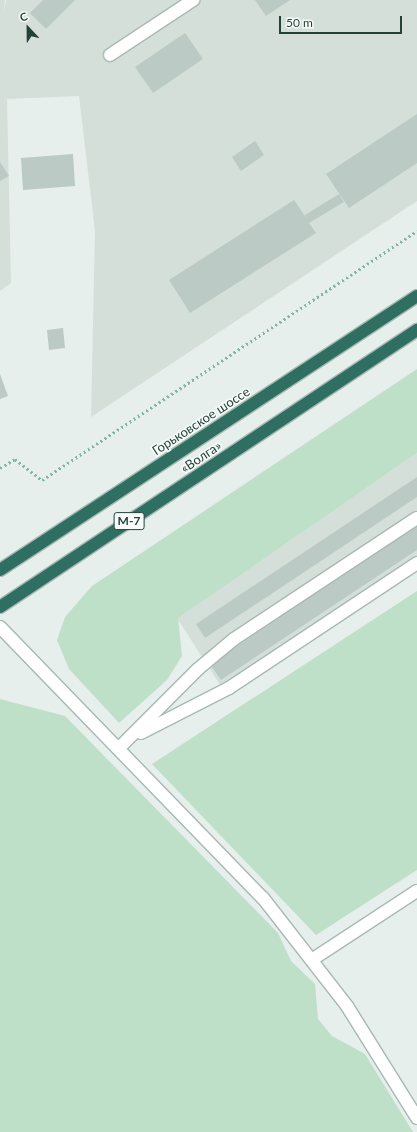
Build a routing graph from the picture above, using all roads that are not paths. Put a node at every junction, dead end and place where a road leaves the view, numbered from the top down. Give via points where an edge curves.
1 (194, 0) edge
2 (110, 54) dead end
3 (417, 296) edge
4 (417, 330) edge
5 (417, 518) edge
6 (417, 563) edge
7 (0, 570) edge
8 (0, 607) edge
9 (0, 627) edge
10 (131, 738) junction
11 (120, 748) junction
12 (417, 891) edge
13 (313, 959) junction
14 (417, 1118) edge

1 - 2 street
3 - 7 highway, Горьковское шоссе / М-7
4 - 8 highway, «Волга» / М-7
5 - 10 street via 234,639 198,669
6 - 10 street via 229,688
9 - 11 street
10 - 11 street
11 - 13 street via 263,898
12 - 13 street
13 - 14 street

